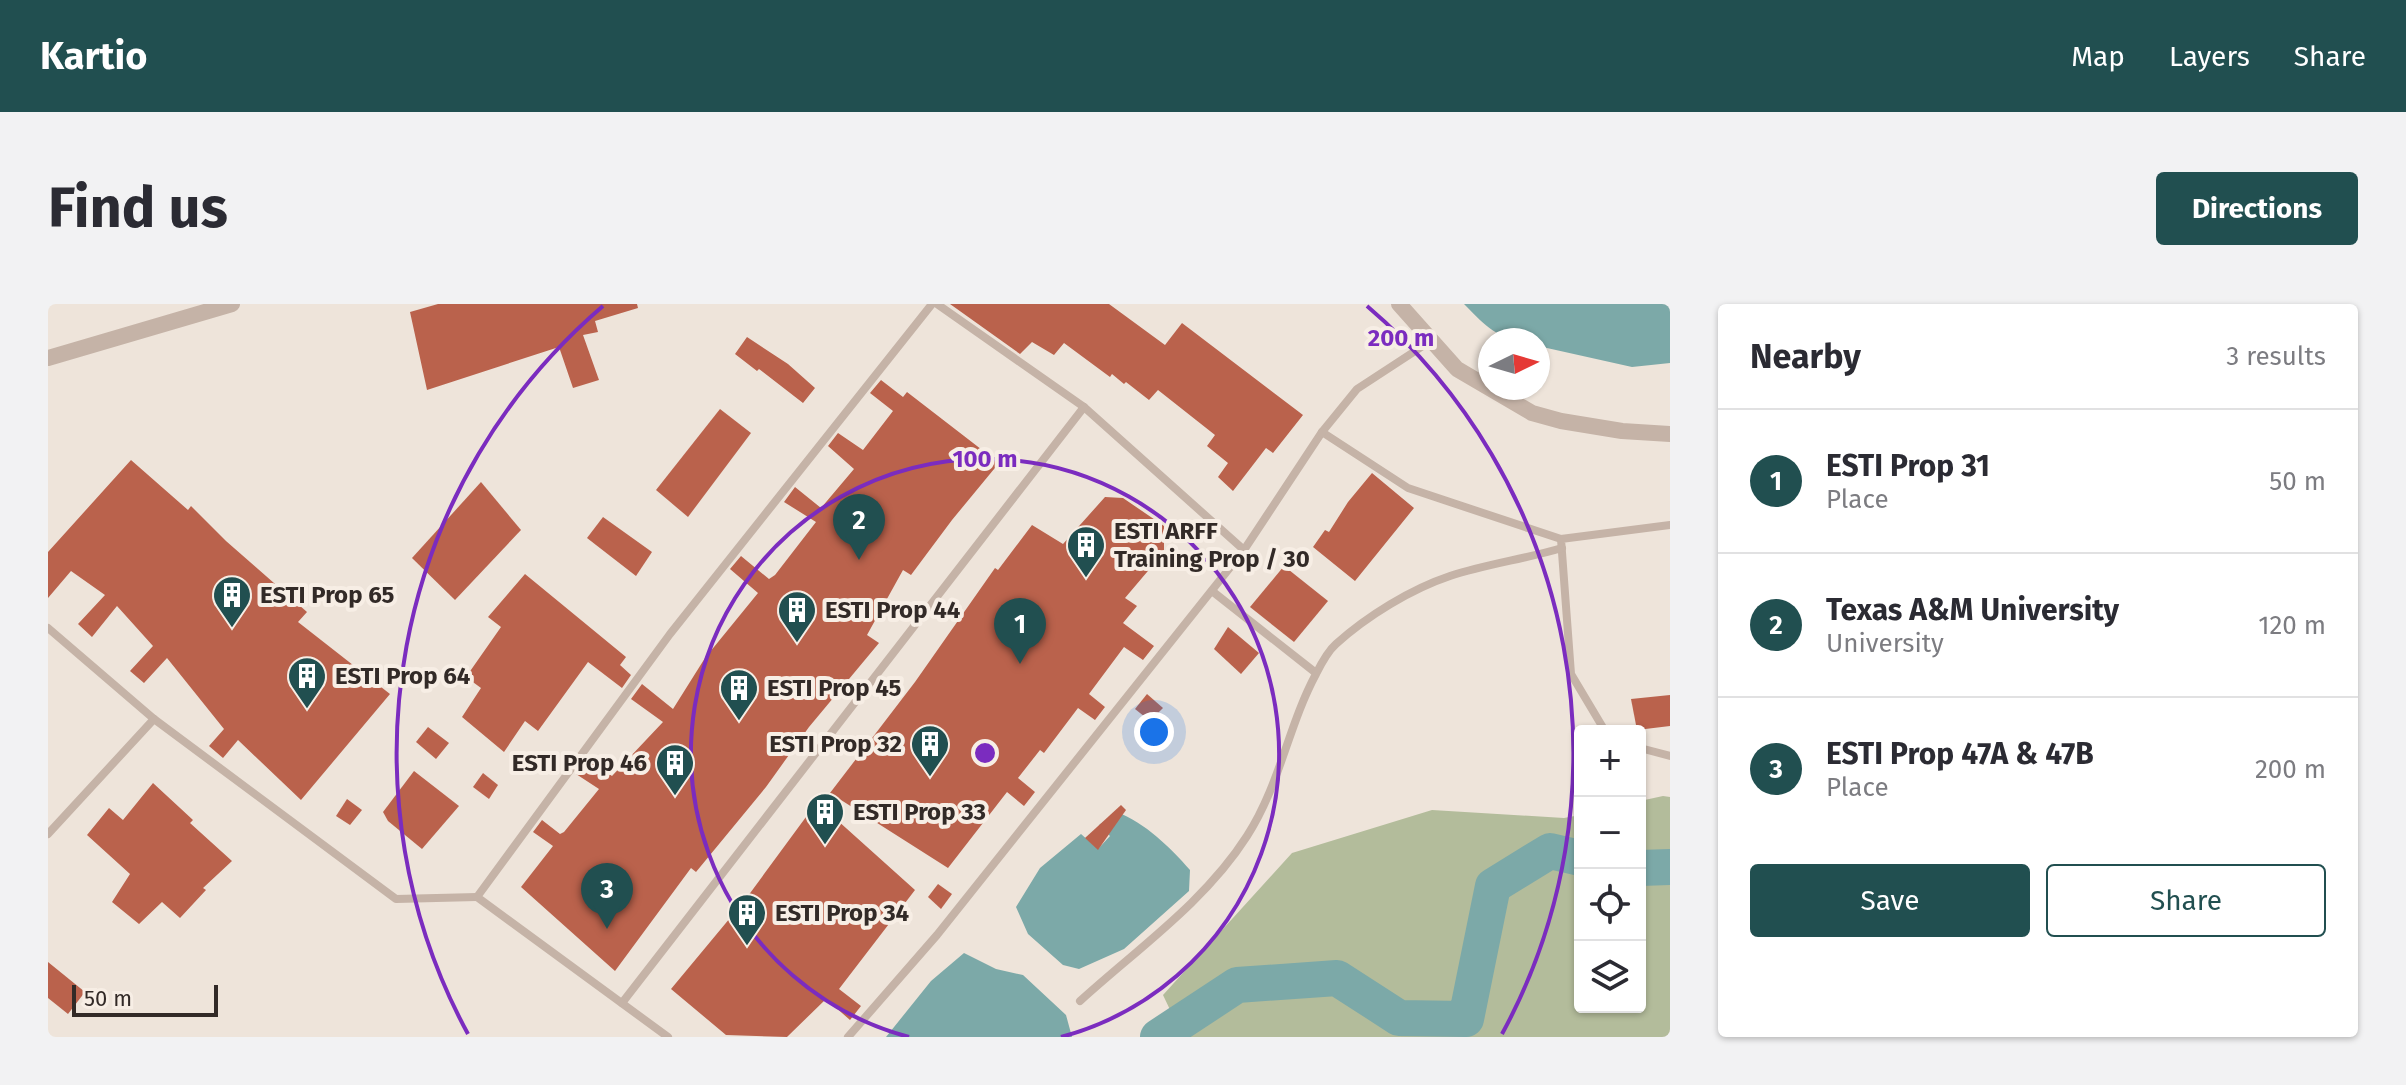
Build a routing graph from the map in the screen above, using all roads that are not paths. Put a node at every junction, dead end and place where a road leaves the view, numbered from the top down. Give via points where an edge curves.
1 (232, 304) edge
2 (934, 304) edge
3 (1399, 304) edge
4 (1432, 340) junction
5 (48, 358) edge
6 (1084, 407) junction
7 (1322, 432) junction
8 (1670, 434) edge
9 (1670, 525) edge
10 (1562, 544) junction
11 (1244, 550) junction
12 (1212, 591) junction
13 (48, 628) edge
14 (1316, 673) junction
15 (154, 719) junction
16 (1601, 725) edge
17 (1646, 750) edge
18 (1670, 756) edge
19 (48, 834) edge
20 (477, 897) junction
21 (1080, 1001) dead end
22 (622, 1003) junction
23 (668, 1037) edge
24 (848, 1037) edge

1 - 5 street
2 - 6 lane
2 - 20 lane via 670,634
3 - 4 street
4 - 7 lane via 1357,389
4 - 8 street via 1457,369 1532,413 1609,429
6 - 11 lane
6 - 22 lane
7 - 10 lane via 1408,488
7 - 11 lane
9 - 10 lane
10 - 14 lane via 1449,577 1404,597 1333,646
10 - 16 lane via 1571,674
11 - 12 lane
12 - 14 lane
12 - 24 lane via 937,935
13 - 15 lane
14 - 21 lane via 1280,771 1227,865 1157,936
15 - 19 lane
15 - 20 lane via 396,899
17 - 18 lane
20 - 22 lane
22 - 23 lane

